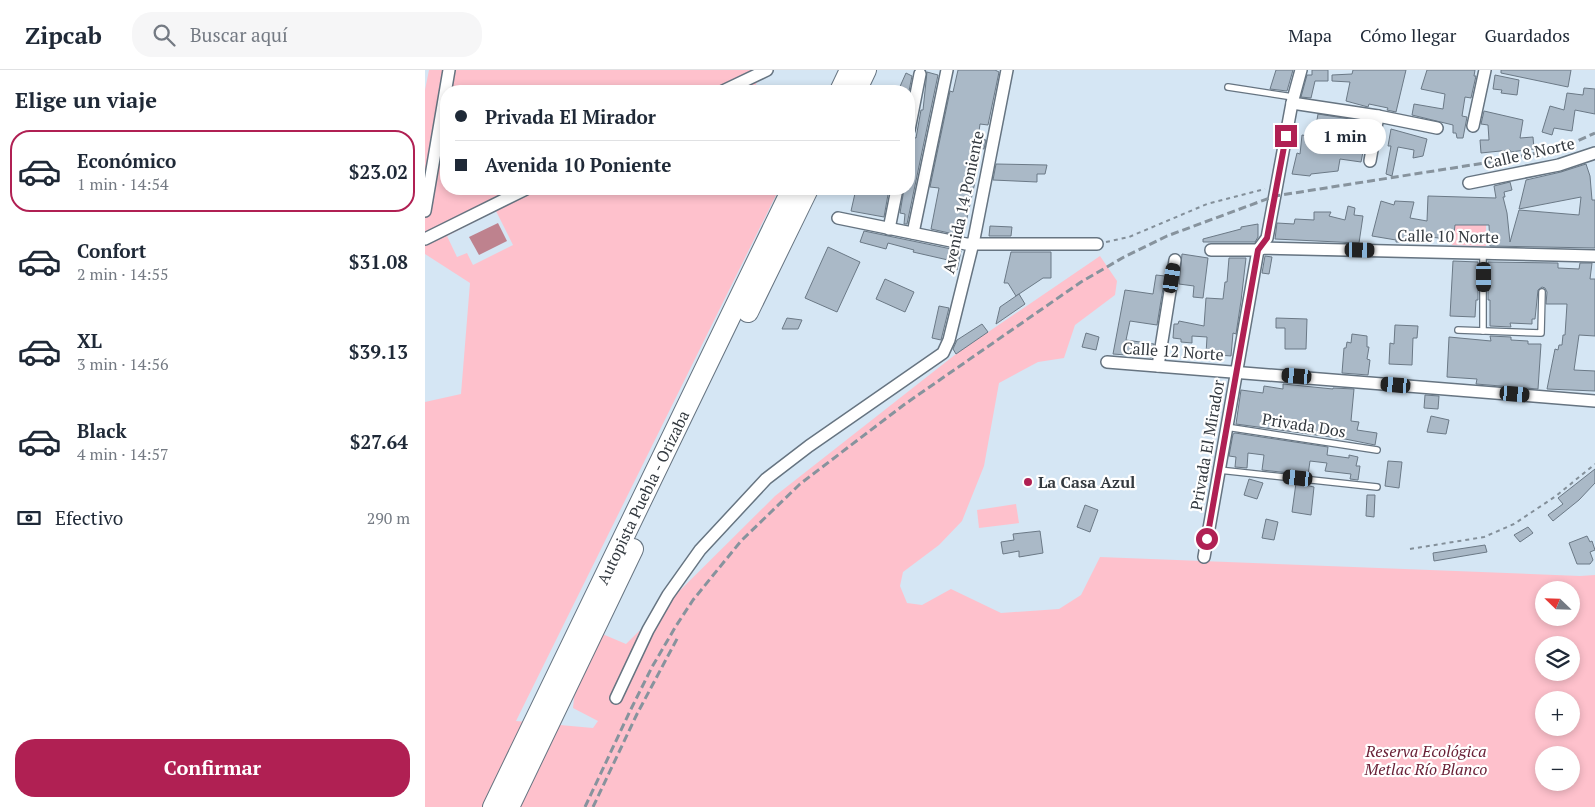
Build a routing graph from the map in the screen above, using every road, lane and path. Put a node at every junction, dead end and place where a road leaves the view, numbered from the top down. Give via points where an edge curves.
1 (449, 70) edge
2 (767, 70) edge
3 (850, 70) edge
4 (866, 70) edge
5 (947, 70) edge
6 (1007, 70) edge
7 (1301, 70) edge
8 (1485, 70) edge
9 (920, 74) dead end
10 (446, 85) edge
11 (736, 85) edge
12 (843, 85) edge
13 (859, 85) edge
14 (1228, 87) dead end
15 (915, 99) edge
16 (1293, 100) junction
17 (1378, 116) junction
18 (440, 123) edge
19 (1473, 126) dead end
20 (1437, 128) dead end
21 (1595, 153) edge
22 (1370, 161) dead end
23 (1469, 183) dead end
24 (1277, 186) junction
25 (514, 195) edge
26 (789, 195) edge
27 (805, 195) edge
28 (896, 195) edge
29 (425, 212) edge
30 (838, 218) dead end
31 (889, 229) junction
32 (913, 233) junction
33 (425, 239) edge
34 (973, 243) junction
35 (1097, 244) joint
36 (1211, 250) dead end
37 (1258, 250) junction
38 (1483, 253) junction
39 (1595, 256) edge
40 (1175, 260) dead end
41 (1543, 292) dead end
42 (1458, 330) dead end
43 (1483, 332) junction
44 (1107, 362) dead end
45 (1158, 366) junction
46 (1237, 372) junction
47 (1595, 401) edge
48 (1226, 427) junction
49 (1377, 450) dead end
50 (1595, 464) edge
51 (1219, 470) junction
52 (1377, 487) dead end
53 (1410, 549) dead end
54 (1204, 557) dead end
55 (616, 698) dead end
56 (510, 795) edge
57 (493, 807) edge

1 - 10 street
2 - 11 street
3 - 12 highway
4 - 13 highway
5 - 32 street
6 - 34 street, Avenida 14 Poniente
7 - 16 street, Privada El Mirador
8 - 19 street
9 - 15 street
14 - 16 lane
16 - 17 street
16 - 24 street, Privada El Mirador
17 - 20 street
17 - 22 street
18 - 29 street
21 - 23 street, Calle 8 Norte via 1559,165
24 - 35 path via 1207,204 1129,237
24 - 37 street, Privada El Mirador via 1267,238
25 - 33 street
26 - 56 highway, Autopista Puebla - Orizaba
27 - 56 highway, Autopista Puebla - Orizaba
28 - 31 street
30 - 31 street
31 - 32 street
32 - 34 street
34 - 35 street
34 - 55 street, Avenida 14 Poniente via 943,353 766,479 700,550 668,595
36 - 37 street, Calle 10 Norte
37 - 38 street, Calle 10 Norte
37 - 46 street, Privada El Mirador
38 - 39 street, Calle 10 Norte
38 - 43 lane
40 - 45 street
41 - 43 lane via 1541,333
42 - 43 lane
44 - 45 street, Calle 12 Norte
45 - 46 street, Calle 12 Norte
46 - 47 street, Calle 12 Norte
46 - 48 street, Privada El Mirador
48 - 49 lane, Privada Dos
48 - 51 street, Privada El Mirador
50 - 53 path via 1514,524 1484,537
51 - 52 lane
51 - 54 street, Privada El Mirador
56 - 57 highway, Autopista Puebla - Orizaba

